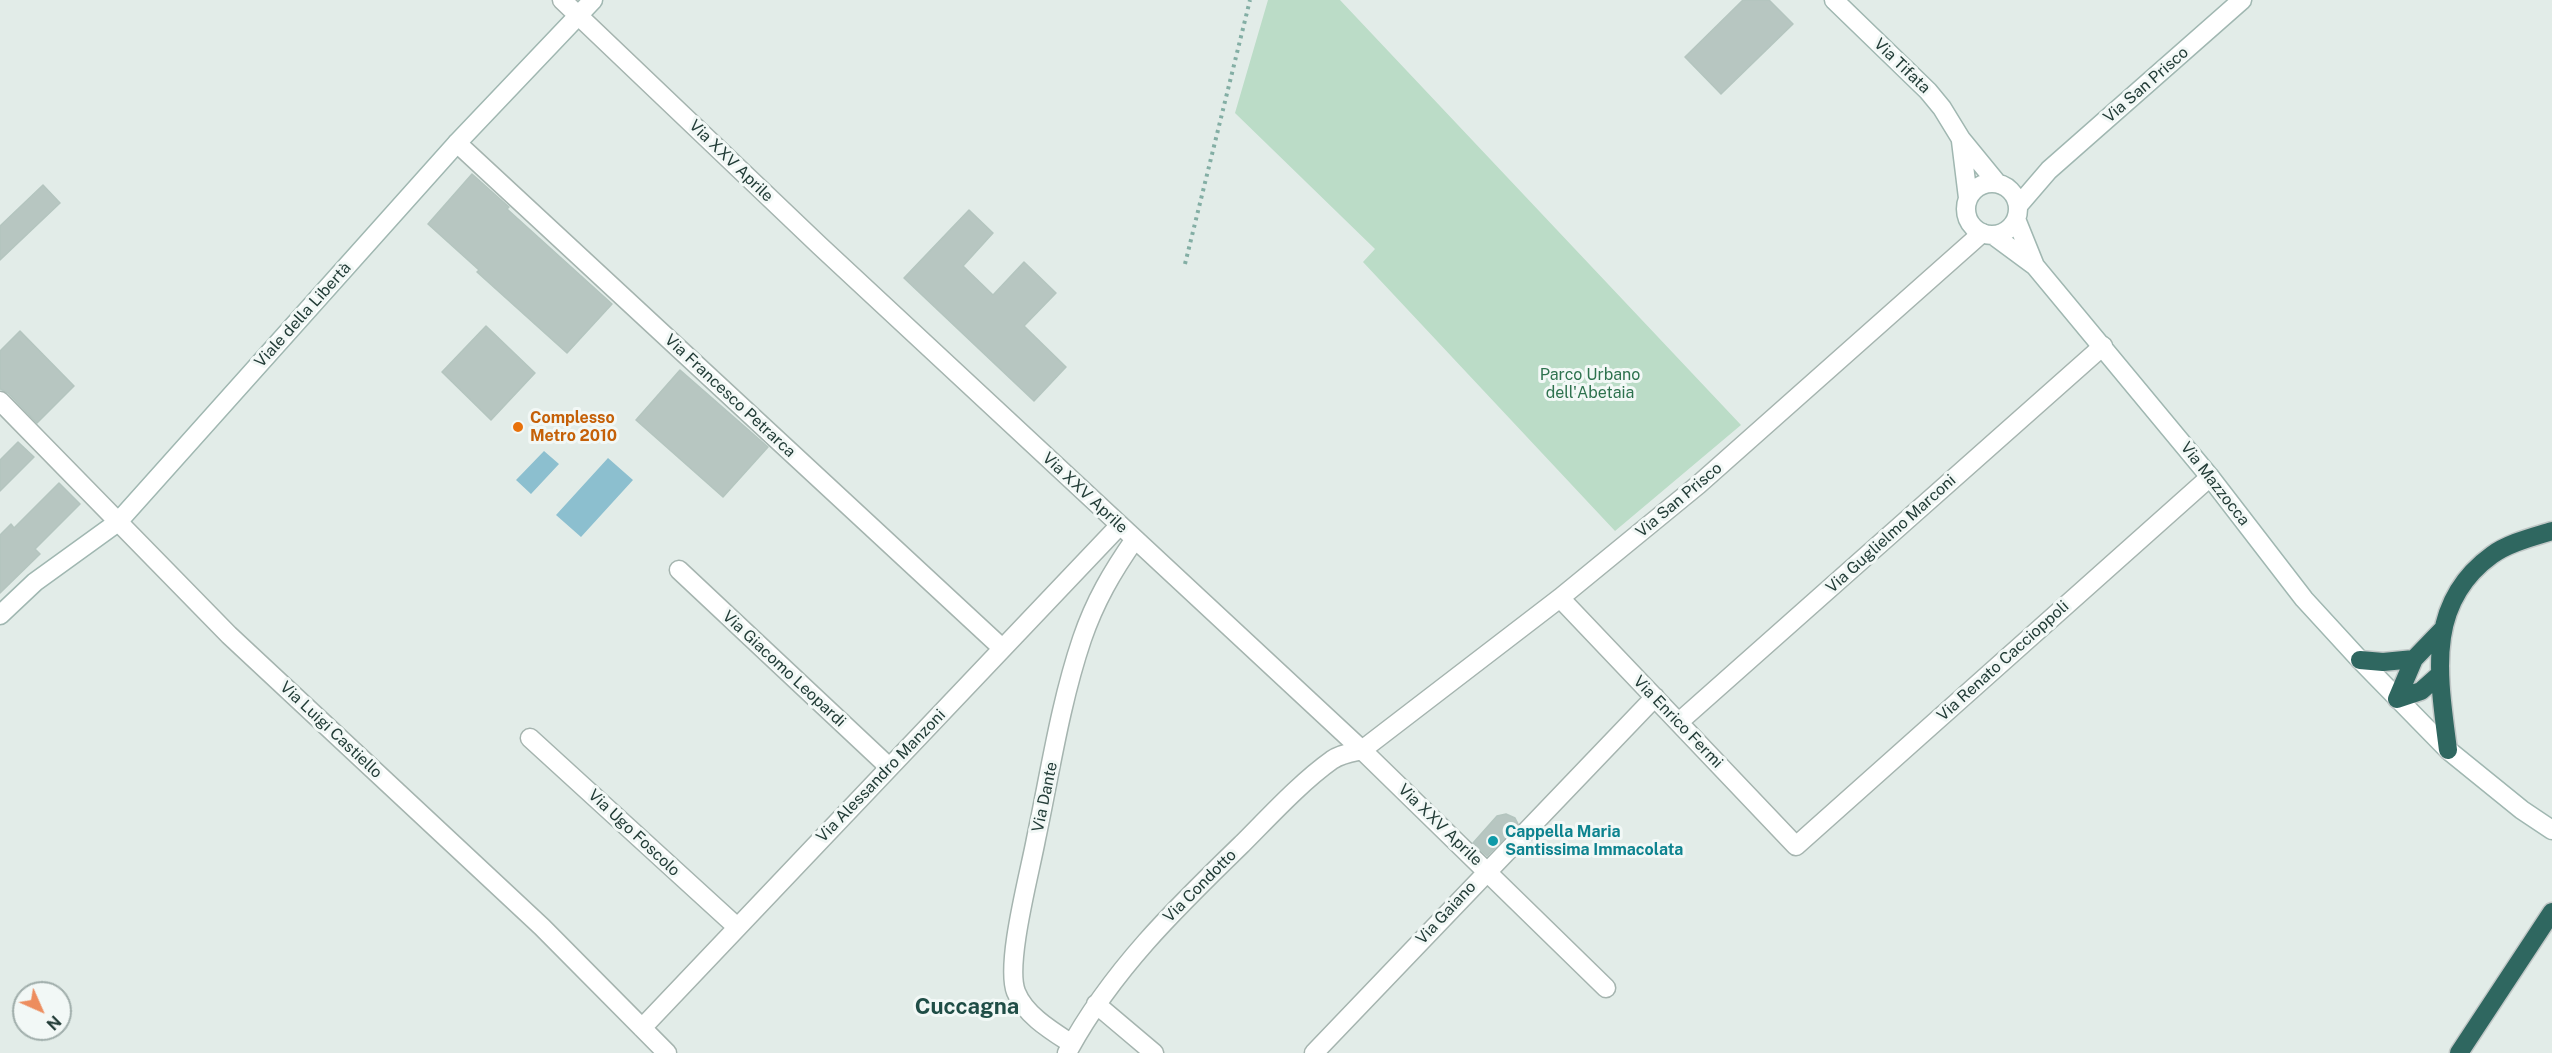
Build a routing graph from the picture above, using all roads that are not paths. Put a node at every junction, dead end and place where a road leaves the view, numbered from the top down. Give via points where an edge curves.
1 (562, 0) edge
2 (593, 0) edge
3 (1834, 0) edge
4 (2242, 0) edge
5 (578, 15) junction
6 (1960, 139) junction
7 (457, 143) junction
8 (2049, 171) junction
9 (2001, 184) junction
10 (1968, 198) junction
11 (2017, 212) junction
12 (1988, 234) junction
13 (2035, 266) junction
14 (2103, 346) junction
15 (0, 401) edge
16 (2210, 477) junction
17 (118, 522) junction
18 (1120, 525) junction
19 (2552, 531) edge
20 (2531, 538) junction
21 (1135, 539) junction
22 (2552, 539) edge
23 (679, 570) dead end
24 (1560, 598) junction
25 (0, 615) edge
26 (2442, 630) junction
27 (1002, 648) junction
28 (2414, 659) junction
29 (2360, 660) junction
30 (2439, 675) junction
31 (1655, 698) junction
32 (2397, 699) junction
33 (1678, 722) junction
34 (530, 738) dead end
35 (1362, 750) junction
36 (2448, 750) junction
37 (889, 767) junction
38 (2552, 830) edge
39 (1796, 846) joint
40 (1487, 870) junction
41 (2552, 912) edge
42 (737, 927) junction
43 (1606, 988) dead end
44 (1096, 1005) junction
45 (642, 1028) junction
46 (1070, 1048) edge
47 (667, 1053) edge
48 (1154, 1053) edge
49 (1314, 1053) edge
50 (2459, 1053) edge

1 - 5 street, Via XXV Aprile
2 - 5 street, Viale della Libertà
3 - 6 street, Via Tifata via 1928,91
4 - 8 street, Via San Prisco
5 - 7 street, Viale della Libertà
5 - 18 street, Via XXV Aprile
6 - 9 street, Via Tifata
6 - 10 street, Via Tifata
7 - 17 street, Viale della Libertà
7 - 27 street, Via Francesco Petrarca
8 - 9 street, Via San Prisco
8 - 11 street, Via San Prisco
9 - 10 street via 1980,185
9 - 11 street via 2012,191
10 - 12 street via 1967,219 1976,230
11 - 12 street via 2007,230
11 - 13 street, Via Mazzocca
12 - 13 street, Via Mazzocca
12 - 24 street, Via San Prisco via 1698,485
13 - 14 street, Via Mazzocca
14 - 16 street, Via Mazzocca
14 - 33 street, Via Guglielmo Marconi
15 - 17 street, Via Luigi Castiello
16 - 29 street, Via Mazzocca via 2304,599
16 - 39 street, Via Renato Caccioppoli
17 - 25 street, Viale della Libertà via 35,582
17 - 45 street, Via Luigi Castiello via 229,635 542,927
18 - 21 street, Via XXV Aprile
18 - 27 street, Via Alessandro Manzoni
19 - 20 highway
20 - 22 highway
20 - 26 highway via 2494,553 2475,569 2460,587
21 - 35 street, Via XXV Aprile
21 - 46 street, Via Dante via 1107,578 1082,639 1060,722 1017,929 1015,991 1024,1007
23 - 37 street, Via Giacomo Leopardi
24 - 31 street, Via Enrico Fermi
24 - 35 street, Via San Prisco
26 - 28 highway
26 - 30 highway
27 - 37 street, Via Alessandro Manzoni
28 - 29 highway
28 - 32 highway
29 - 32 street, Via Mazzocca
30 - 32 highway via 2421,691
30 - 36 highway
31 - 33 street, Via Enrico Fermi
31 - 40 street, Via Gaiano
32 - 36 street, Via Mazzocca
33 - 39 street, Via Enrico Fermi
34 - 42 street, Via Ugo Foscolo
35 - 40 street, Via XXV Aprile
35 - 44 street, Via Condotto via 1334,758 1268,818 1180,904
36 - 38 street, Via Mazzocca
37 - 42 street, Via Alessandro Manzoni
40 - 43 street, Via XXV Aprile
40 - 49 street, Via Gaiano
41 - 50 highway
42 - 45 street, Via Alessandro Manzoni
44 - 46 street, Via Condotto
44 - 48 street
45 - 47 street, Via Luigi Castiello

